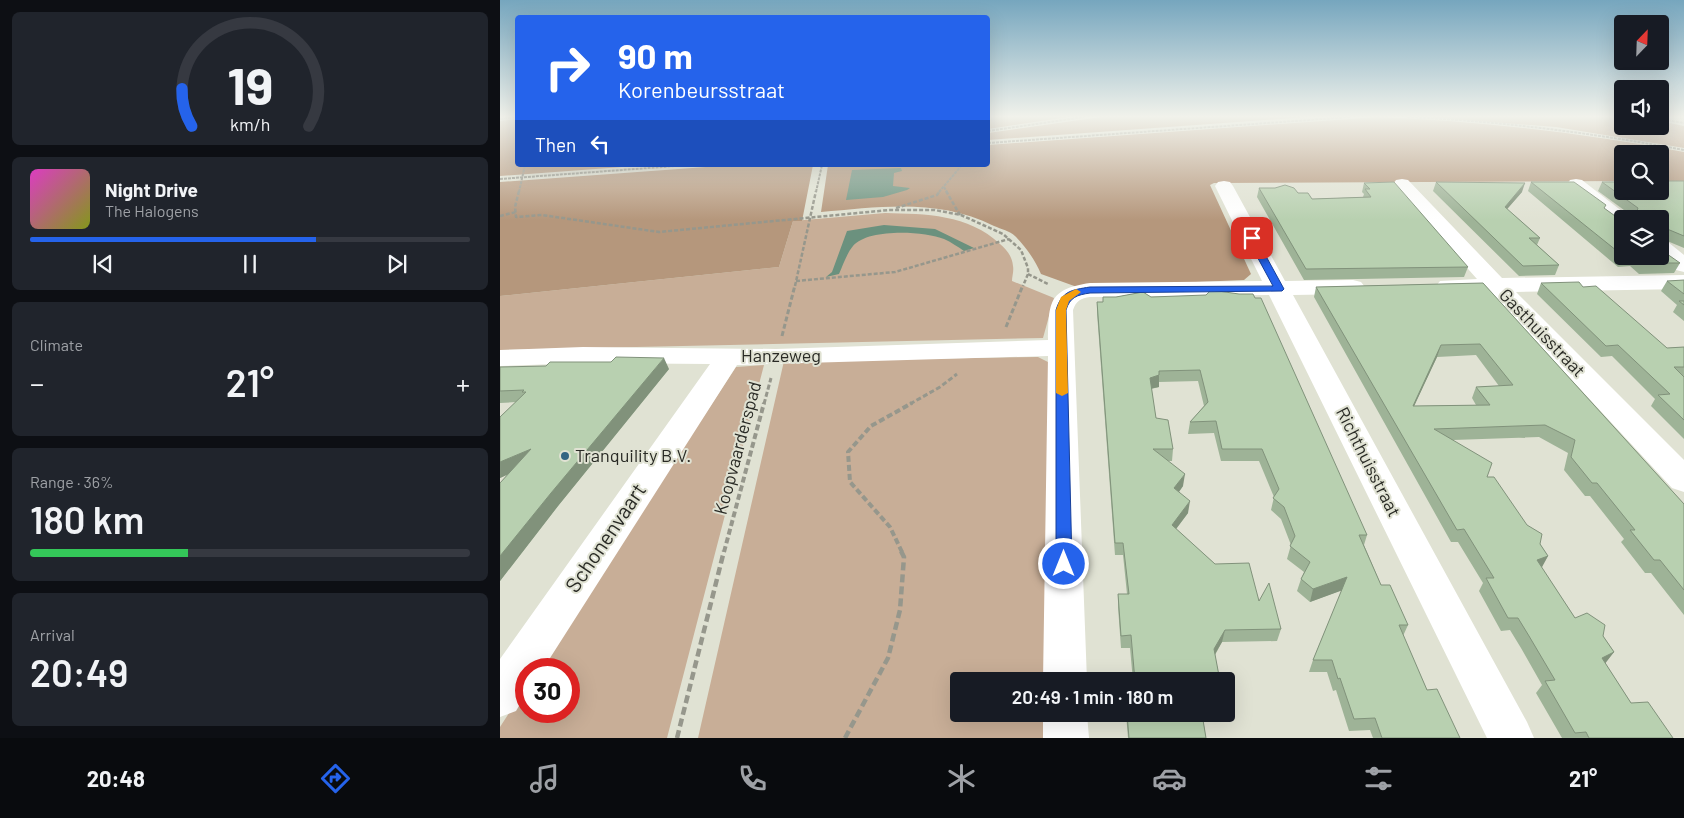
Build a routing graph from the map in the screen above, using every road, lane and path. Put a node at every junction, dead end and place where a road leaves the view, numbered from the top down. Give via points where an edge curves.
1 (525, 167) edge
2 (663, 167) edge
3 (822, 167) edge
4 (960, 167) edge
5 (523, 178) junction
6 (500, 179) edge
7 (1402, 184) dead end
8 (1575, 184) edge
9 (1224, 186) dead end
10 (944, 187) junction
11 (889, 210) junction
12 (516, 212) junction
13 (1614, 213) edge
14 (960, 215) junction
15 (500, 216) edge
16 (811, 216) junction
17 (1009, 239) junction
18 (1669, 254) edge
19 (1684, 265) edge
20 (796, 281) junction
21 (1684, 282) edge
22 (1496, 285) junction
23 (1427, 286) edge
24 (1378, 287) edge
25 (1279, 289) junction
26 (1062, 348) junction
27 (987, 351) junction
28 (729, 356) junction
29 (776, 357) junction
30 (500, 358) edge
31 (1684, 480) edge
32 (1065, 672) edge
33 (500, 696) edge
34 (1066, 722) edge
35 (678, 738) edge
36 (845, 738) edge
37 (1066, 738) edge
38 (1511, 738) edge

1 - 5 path
2 - 5 path
3 - 16 path, Koopvaarderspad
4 - 10 path
5 - 6 path
5 - 12 path
7 - 22 street, Gasthuisstraat
8 - 13 street
9 - 25 street, Richthuisstraat
10 - 11 path via 937,195
10 - 14 path
11 - 14 path via 935,210
11 - 16 path
12 - 15 path
12 - 16 path via 516,217 542,216 659,232
14 - 17 path
16 - 20 path, Koopvaarderspad
17 - 20 path via 895,272
17 - 27 path via 1021,250 1028,274 1000,340
18 - 19 street
20 - 29 path, Koopvaarderspad
21 - 22 street
22 - 23 street
22 - 31 street, Gasthuisstraat
24 - 25 street
25 - 26 street via 1075,292 1064,299 1061,310
25 - 38 street, Richthuisstraat
26 - 27 street, Hanzeweg
26 - 32 street
27 - 29 street, Hanzeweg
27 - 36 path via 940,387 870,426 848,452 850,482 890,528 904,557 900,610 888,658
28 - 29 street, Hanzeweg
28 - 30 street, Hanzeweg
28 - 33 street, Schonenvaart
29 - 35 path, Koopvaarderspad
34 - 37 street

